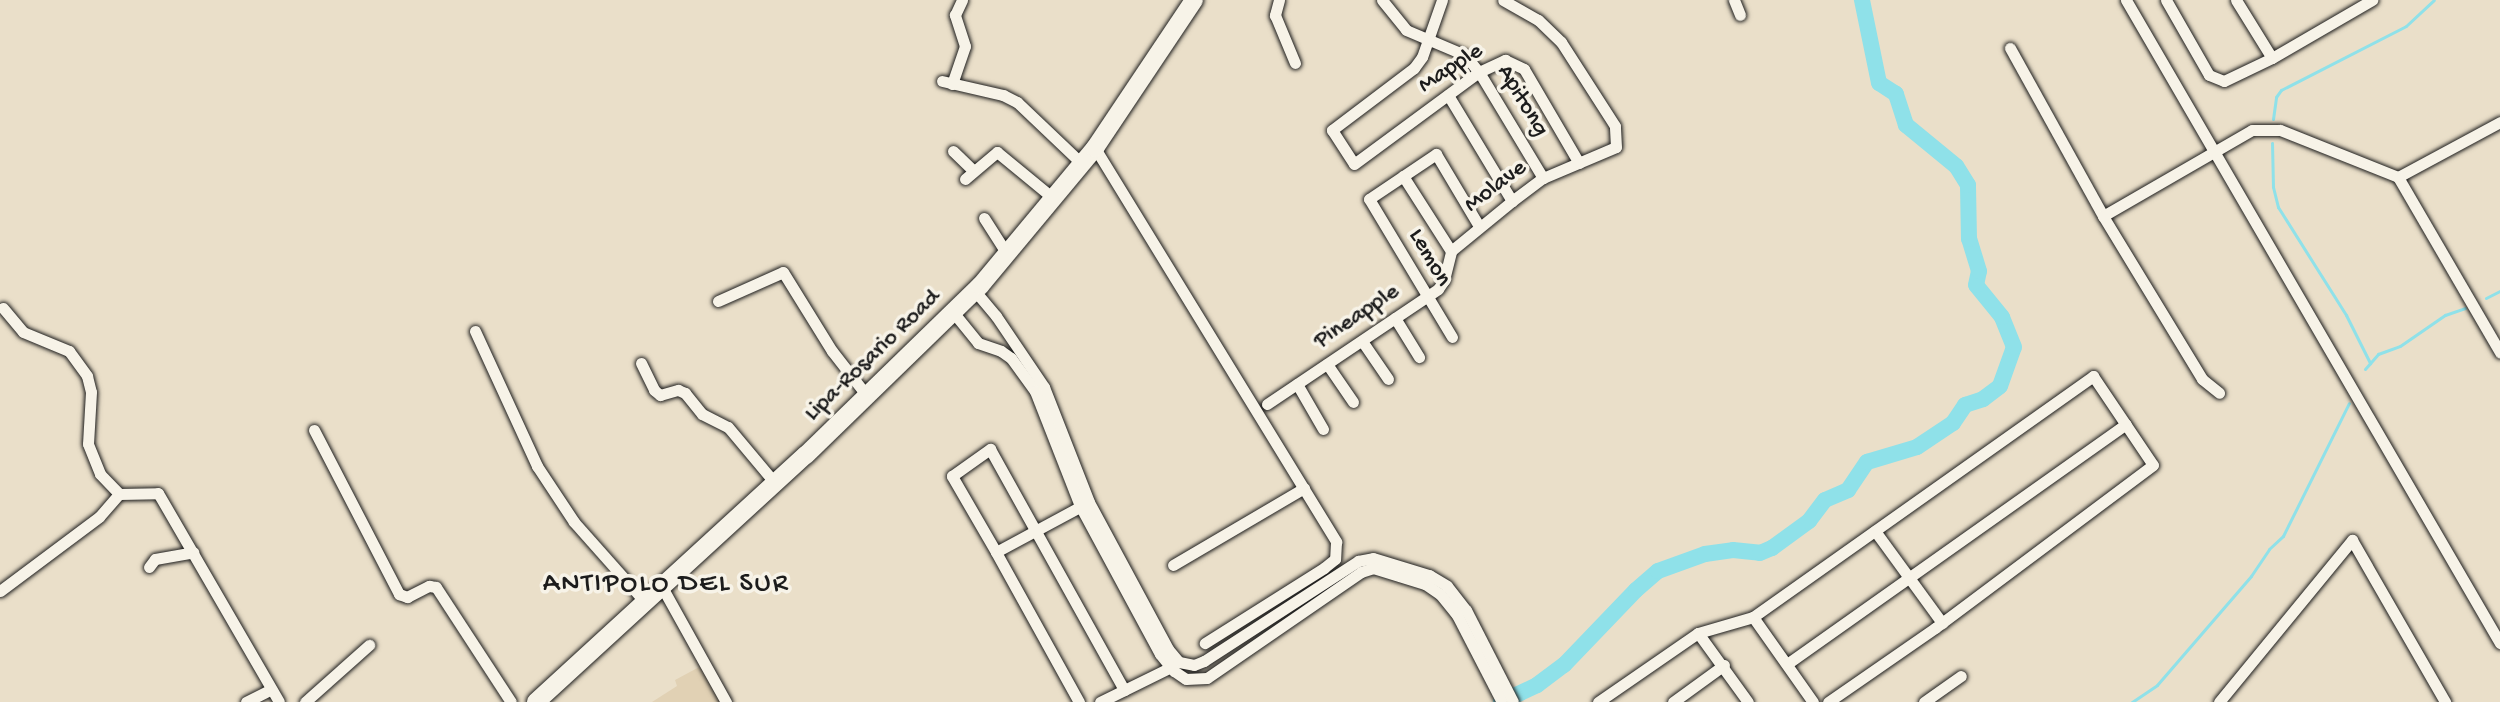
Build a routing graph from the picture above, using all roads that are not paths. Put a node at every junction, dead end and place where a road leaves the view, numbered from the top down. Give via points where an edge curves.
1 (962, 0) edge
2 (1194, 0) edge
3 (1279, 0) edge
4 (1382, 0) edge
5 (1442, 0) edge
6 (1503, 0) edge
7 (1734, 0) edge
8 (2126, 0) edge
9 (2166, 0) edge
10 (2236, 0) edge
11 (2372, 0) edge
12 (1740, 15) dead end
13 (1429, 37) junction
14 (2010, 48) dead end
15 (2272, 58) junction
16 (1295, 63) dead end
17 (1479, 72) junction
18 (1448, 95) junction
19 (2500, 122) edge
20 (1095, 148) junction
21 (953, 151) dead end
22 (2214, 151) junction
23 (1579, 163) junction
24 (1082, 164) junction
25 (1403, 176) junction
26 (2398, 177) junction
27 (1543, 178) junction
28 (1053, 198) junction
29 (1512, 201) junction
30 (2103, 216) junction
31 (984, 218) dead end
32 (1479, 226) junction
33 (1451, 251) junction
34 (1007, 254) junction
35 (975, 291) junction
36 (1426, 298) junction
37 (718, 301) dead end
38 (3, 308) dead end
39 (953, 312) junction
40 (1395, 318) junction
41 (475, 331) dead end
42 (1452, 337) dead end
43 (1012, 340) junction
44 (1362, 341) junction
45 (1001, 351) junction
46 (2500, 352) edge
47 (1419, 357) dead end
48 (641, 363) dead end
49 (1327, 364) junction
50 (1388, 379) dead end
51 (1297, 384) junction
52 (2219, 393) dead end
53 (867, 396) junction
54 (1353, 402) dead end
55 (1267, 404) dead end
56 (2126, 424) junction
57 (1323, 429) dead end
58 (314, 430) dead end
59 (775, 483) junction
60 (1304, 488) junction
61 (119, 494) junction
62 (1084, 504) junction
63 (1035, 531) junction
64 (1875, 531) junction
65 (193, 552) junction
66 (996, 552) junction
67 (1173, 565) dead end
68 (149, 567) dead end
69 (1908, 576) junction
70 (662, 587) junction
71 (0, 591) edge
72 (645, 602) junction
73 (1753, 617) junction
74 (1942, 623) junction
75 (1698, 633) junction
76 (1205, 643) dead end
77 (2500, 643) edge
78 (369, 645) dead end
79 (1787, 664) junction
80 (1724, 665) junction
81 (1171, 667) junction
82 (1961, 676) dead end
83 (271, 689) junction
84 (1124, 690) junction
85 (1502, 693) edge
86 (246, 702) edge
87 (279, 702) edge
88 (305, 702) edge
89 (511, 702) edge
90 (536, 702) edge
91 (726, 702) edge
92 (1079, 702) edge
93 (1100, 702) edge
94 (1513, 702) edge
95 (1598, 702) edge
96 (1673, 702) edge
97 (1748, 702) edge
98 (1813, 702) edge
99 (1828, 702) edge
100 (1924, 702) edge
101 (2219, 702) edge
102 (2445, 702) edge

1 - 24 street via 955,15 965,46 947,82 1017,102
2 - 20 main road, Lipa-Rosario Road
3 - 16 street via 1275,15
4 - 13 street, Apitong via 1406,30
5 - 13 street
6 - 23 street, Molave via 1538,20 1561,42 1615,126 1616,147
7 - 12 street
8 - 22 street
9 - 15 street via 2209,75 2234,79
10 - 15 street
11 - 15 street
13 - 17 street, Apitong via 1465,55
13 - 18 street, Mapple via 1414,68 1332,130 1354,164
14 - 30 street
17 - 18 street, Mapple
17 - 23 street, Mapple via 1505,60 1524,69
17 - 27 street, Apitong
18 - 29 street
19 - 26 street
20 - 24 main road, Lipa-Rosario Road
20 - 60 street
21 - 28 street via 969,175 992,154 1001,153
22 - 26 street via 2266,128
22 - 30 street
22 - 77 street
23 - 27 street, Molave
24 - 28 main road, Lipa-Rosario Road
25 - 32 street via 1436,154
25 - 33 street
25 - 36 street, Lemon via 1369,199
26 - 46 street
27 - 29 street, Molave
28 - 34 main road, Lipa-Rosario Road
29 - 32 street, Molave
30 - 52 street via 2202,379
31 - 34 street
32 - 33 street, Molave
33 - 36 street, Pineapple via 1444,280
34 - 35 main road, Lipa-Rosario Road
35 - 39 main road, Lipa-Rosario Road
35 - 43 street
36 - 40 street, Pineapple
36 - 42 street, Lemon
37 - 53 street via 783,272
38 - 61 street via 23,332 69,351 87,376 88,444 100,474
39 - 45 street via 978,343
39 - 53 main road, Lipa-Rosario Road
40 - 44 street, Pineapple
40 - 47 street
41 - 72 street via 537,466 574,522
43 - 45 street
43 - 62 street via 1044,387
44 - 49 street, Pineapple
44 - 50 street
45 - 62 street via 1035,391
48 - 59 street via 654,390 660,395 685,393 702,414 728,427
49 - 51 street, Pineapple
49 - 54 street
51 - 55 street, Pineapple
51 - 57 street
53 - 59 main road, Lipa-Rosario Road
56 - 64 street via 2093,376
56 - 69 street
56 - 74 street via 2153,465
58 - 89 street via 399,594 407,597 436,587
59 - 70 main road, Lipa-Rosario Road
60 - 67 street
60 - 76 street via 1336,542 1335,559
61 - 65 street via 158,493
61 - 71 street via 99,517
62 - 63 street
62 - 81 street
62 - 85 street via 1179,662 1204,661 1358,561 1373,558 1447,586 1466,610
63 - 66 street
63 - 66 street via 990,449 952,476
63 - 84 street
64 - 69 street
64 - 73 street
65 - 68 street via 153,559
65 - 83 street
66 - 92 street
69 - 74 street
69 - 79 street
70 - 72 main road, Lipa-Rosario Road
70 - 91 street
72 - 90 main road, Lipa-Rosario Road
73 - 75 street
73 - 79 street
74 - 99 street
75 - 80 street
75 - 95 street
78 - 88 street
79 - 98 street
80 - 96 street
80 - 97 street
81 - 84 street
81 - 85 street via 1186,679 1207,678 1373,568 1440,594
82 - 100 street
83 - 86 street
83 - 87 street
84 - 93 street
85 - 94 street
101 - 102 street via 2352,540

